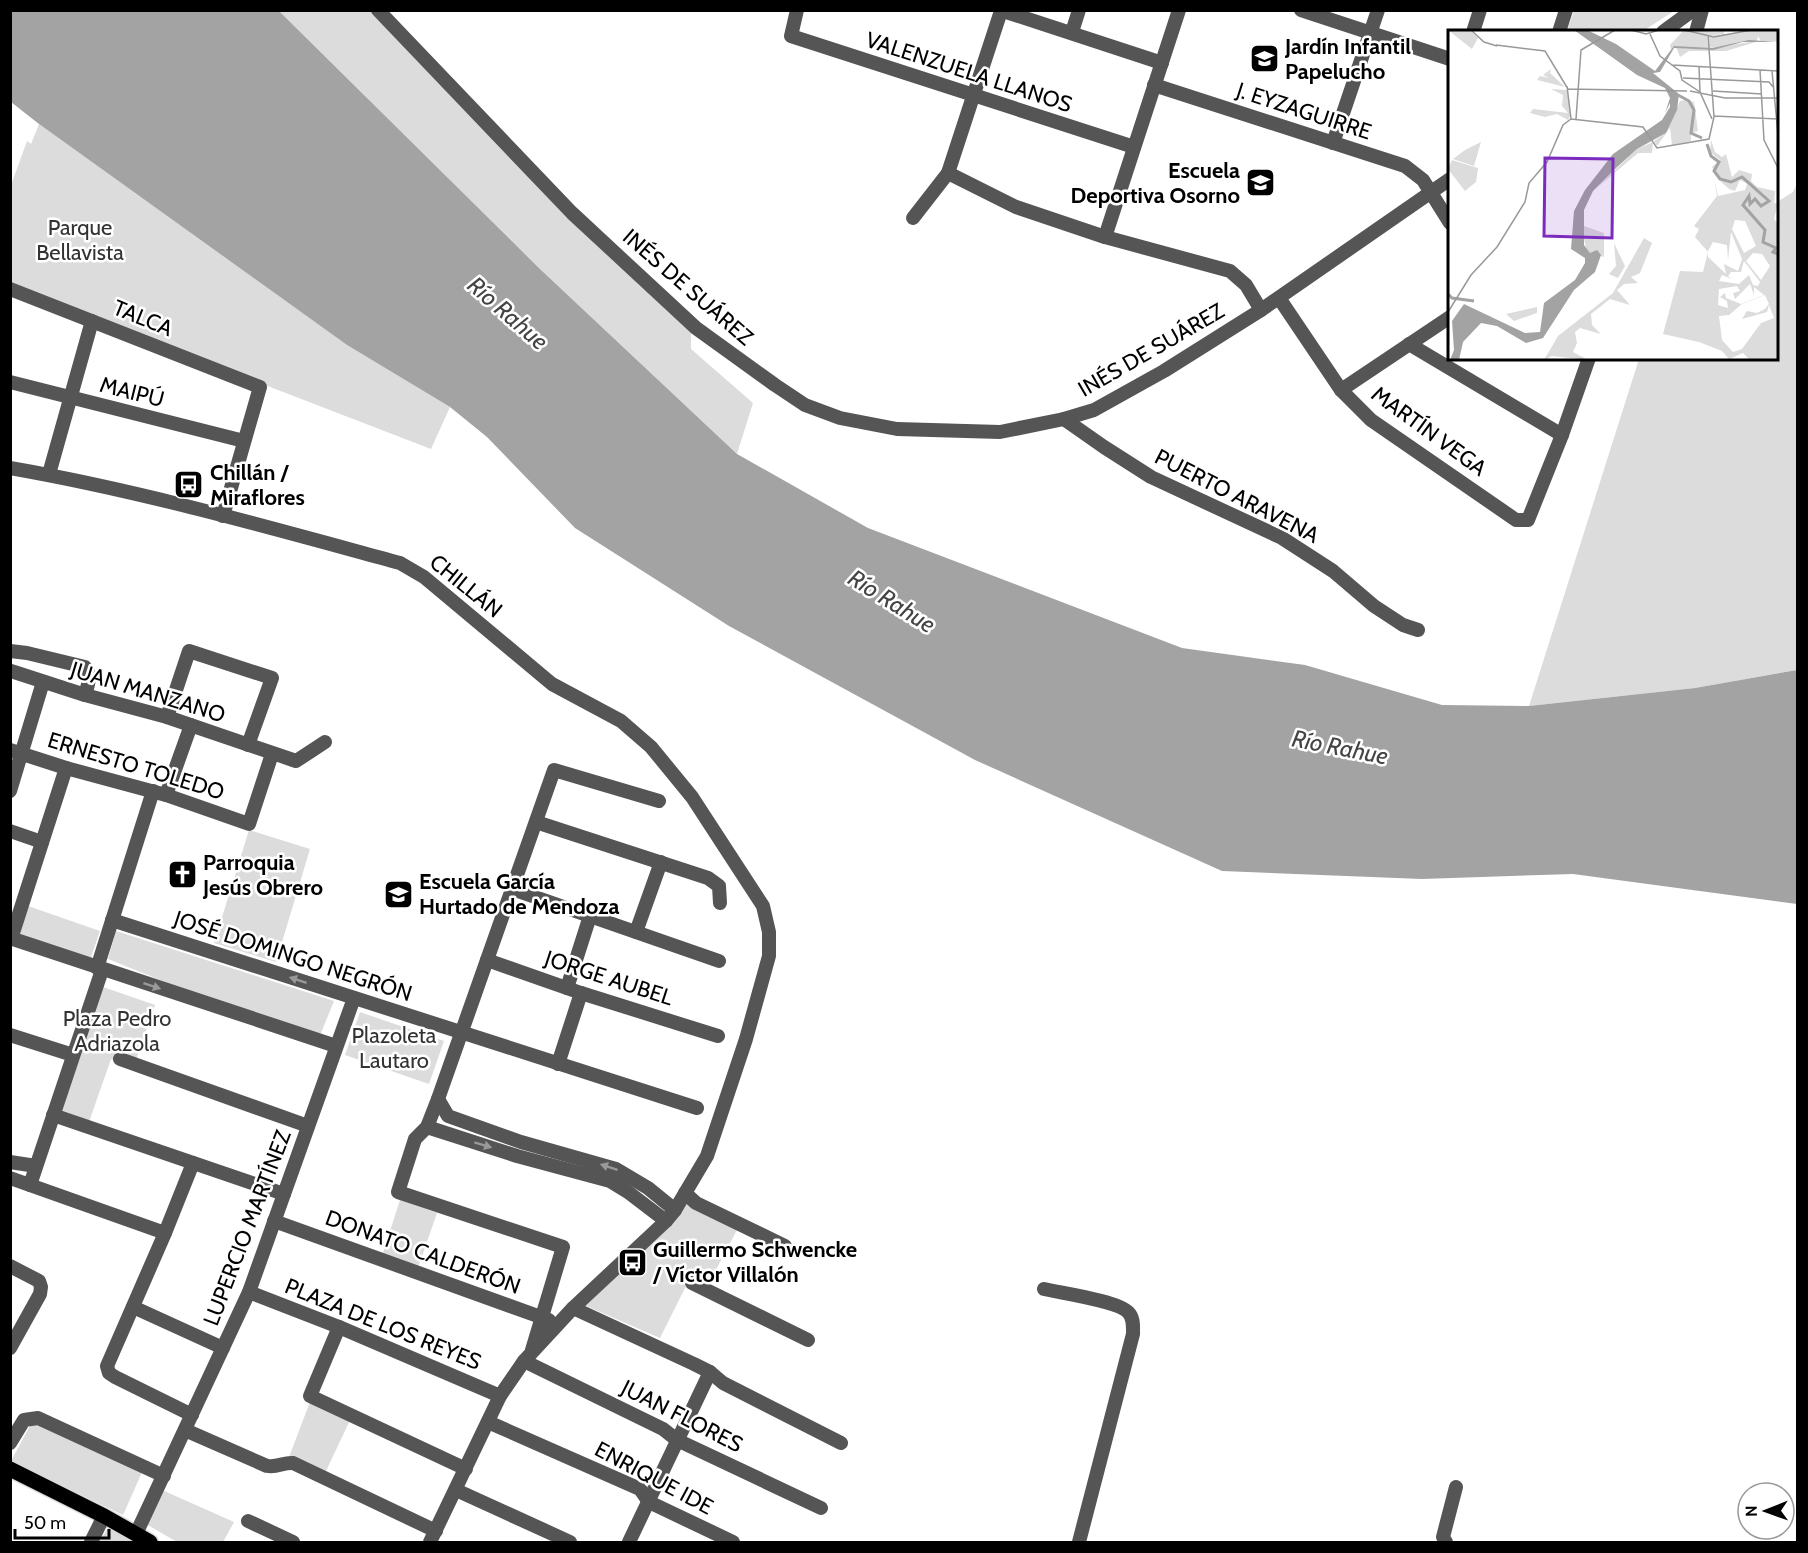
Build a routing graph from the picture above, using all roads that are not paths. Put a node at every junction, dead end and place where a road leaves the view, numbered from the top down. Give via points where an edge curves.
1 (378, 10) edge
2 (797, 10) edge
3 (1079, 10) edge
4 (1179, 10) edge
5 (1300, 10) edge
6 (1378, 10) edge
7 (1480, 10) edge
8 (1566, 10) edge
9 (1693, 10) edge
10 (1702, 10) edge
11 (1001, 11) edge
12 (1474, 30) edge
13 (1560, 30) edge
14 (1666, 30) edge
15 (1697, 30) edge
16 (1072, 32) junction
17 (1370, 34) junction
18 (1448, 59) edge
19 (1161, 63) junction
20 (1154, 85) junction
21 (973, 95) junction
22 (1333, 143) junction
23 (1134, 147) junction
24 (948, 173) junction
25 (1448, 180) edge
26 (1431, 192) junction
27 (913, 218) dead end
28 (1448, 221) edge
29 (1105, 237) junction
30 (10, 289) edge
31 (1279, 298) junction
32 (1261, 310) junction
33 (1448, 318) edge
34 (92, 321) junction
35 (1409, 344) junction
36 (1588, 360) edge
37 (10, 382) edge
38 (1341, 390) junction
39 (70, 398) junction
40 (1064, 419) junction
41 (1562, 435) junction
42 (244, 441) junction
43 (10, 468) edge
44 (49, 474) junction
45 (223, 516) junction
46 (1418, 630) dead end
47 (10, 651) edge
48 (11, 671) edge
49 (43, 682) junction
50 (85, 695) junction
51 (167, 717) junction
52 (191, 725) junction
53 (325, 742) dead end
54 (248, 745) junction
55 (16, 752) edge
56 (273, 754) junction
57 (66, 768) junction
58 (10, 791) edge
59 (160, 793) junction
60 (659, 801) dead end
61 (536, 822) junction
62 (10, 831) edge
63 (42, 842) junction
64 (661, 862) junction
65 (512, 889) junction
66 (720, 903) dead end
67 (16, 907) edge
68 (590, 916) junction
69 (112, 920) junction
70 (636, 932) junction
71 (11, 938) edge
72 (487, 960) junction
73 (719, 962) dead end
74 (99, 969) junction
75 (567, 988) junction
76 (581, 993) junction
77 (354, 998) junction
78 (461, 1033) junction
79 (10, 1035) edge
80 (718, 1036) dead end
81 (336, 1046) junction
82 (73, 1055) junction
83 (120, 1059) dead end
84 (558, 1064) junction
85 (438, 1100) junction
86 (697, 1108) dead end
87 (53, 1114) junction
88 (448, 1116) junction
89 (308, 1126) junction
90 (427, 1127) junction
91 (442, 1133) junction
92 (521, 1142) junction
93 (517, 1156) junction
94 (10, 1162) edge
95 (193, 1163) junction
96 (36, 1166) junction
97 (10, 1178) edge
98 (30, 1185) junction
99 (630, 1185) junction
100 (685, 1193) junction
101 (284, 1194) junction
102 (671, 1215) junction
103 (274, 1221) junction
104 (165, 1233) junction
105 (785, 1246) dead end
106 (10, 1266) edge
107 (692, 1283) dead end
108 (1044, 1289) dead end
109 (249, 1292) junction
110 (133, 1307) junction
111 (573, 1308) junction
112 (541, 1317) junction
113 (557, 1324) junction
114 (339, 1327) junction
115 (808, 1340) dead end
116 (10, 1348) edge
117 (223, 1348) junction
118 (528, 1357) junction
119 (710, 1372) junction
120 (500, 1396) junction
121 (192, 1415) junction
122 (488, 1422) junction
123 (185, 1430) junction
124 (676, 1440) junction
125 (10, 1443) edge
126 (841, 1443) dead end
127 (10, 1469) edge
128 (466, 1469) junction
129 (164, 1476) junction
130 (1456, 1487) dead end
131 (456, 1490) junction
132 (649, 1502) junction
133 (820, 1508) dead end
134 (104, 1516) junction
135 (248, 1521) dead end
136 (538, 1536) edge
137 (433, 1537) edge
138 (143, 1538) edge
139 (91, 1542) edge
140 (293, 1542) edge
141 (570, 1542) edge
142 (629, 1542) edge
143 (733, 1542) edge
144 (1079, 1542) edge
145 (1446, 1542) edge

1 - 40 street, INÉS DE SUÁREZ via 572,213 696,328 806,405 840,418 897,429 1000,432
2 - 21 street, VALENZUELA LLANOS via 791,36
3 - 16 street
4 - 19 street
5 - 17 street
6 - 17 street
7 - 12 street
8 - 13 street
9 - 14 street
10 - 15 street
11 - 16 street
11 - 21 street
16 - 19 street
17 - 18 street
17 - 22 street
19 - 20 street
20 - 22 street, J. EYZAGUIRRE
20 - 23 street
21 - 23 street, VALENZUELA LLANOS
21 - 24 street
22 - 26 street, J. EYZAGUIRRE via 1405,166 1418,174
23 - 29 street
24 - 27 street
24 - 29 street via 1016,207
25 - 26 street, INÉS DE SUÁREZ
26 - 28 street, J. EYZAGUIRRE
26 - 31 street, INÉS DE SUÁREZ
29 - 32 street via 1230,271 1245,285
30 - 34 street, TALCA
31 - 32 street, INÉS DE SUÁREZ
31 - 38 street, MARTÍN VEGA
32 - 40 street, INÉS DE SUÁREZ via 1094,410
33 - 35 street
34 - 39 street
34 - 42 street, TALCA via 260,387
35 - 38 street
35 - 41 street
36 - 41 street
37 - 39 street, MAIPÚ
38 - 41 street, MARTÍN VEGA via 1371,420 1516,520 1528,519
39 - 42 street, MAIPÚ
39 - 44 street
40 - 46 street, PUERTO ARAVENA via 1151,477 1282,538 1333,571 1374,606
42 - 45 street
43 - 44 street, CHILLÁN
44 - 45 street, CHILLÁN
45 - 100 street, CHILLÁN via 400,563 424,577 552,684 621,721 651,747 692,797 763,906 769,956 707,1156
47 - 50 street via 85,667 89,677
48 - 49 street, JUAN MANZANO
49 - 50 street, JUAN MANZANO
49 - 55 street
50 - 51 street, JUAN MANZANO
51 - 52 street, JUAN MANZANO
51 - 54 street via 189,651 272,678
52 - 54 street, JUAN MANZANO
52 - 59 street
53 - 56 street, JUAN MANZANO via 296,761
54 - 56 street, JUAN MANZANO
55 - 57 street, ERNESTO TOLEDO
55 - 58 street
56 - 59 street, ERNESTO TOLEDO via 249,824
57 - 59 street, ERNESTO TOLEDO
57 - 63 street
59 - 69 street
60 - 61 street via 554,770
61 - 64 street
61 - 65 street
62 - 63 street
63 - 67 street
64 - 66 street via 714,882 719,886
64 - 70 street
65 - 68 street
65 - 72 street
67 - 71 street
68 - 70 street
68 - 75 street
69 - 74 street
77 -> 69 street, JOSÉ DOMINGO NEGRÓN
70 - 73 street
71 - 74 street
72 - 75 street, JORGE AUBEL
72 - 78 street
74 -> 81 street
74 - 82 street
75 - 76 street, JORGE AUBEL
76 - 80 street, JORGE AUBEL
76 - 84 street
77 - 78 street, JOSÉ DOMINGO NEGRÓN
77 - 81 street, LUPERCIO MARTÍNEZ
78 - 84 street, JOSÉ DOMINGO NEGRÓN
78 - 85 street
79 - 82 street
81 - 89 street, LUPERCIO MARTÍNEZ
82 - 87 street
83 - 89 street
84 - 86 street, JOSÉ DOMINGO NEGRÓN
85 - 88 street
85 - 90 street
87 - 95 street
87 - 96 street
88 - 91 street
88 - 92 street
89 - 101 street, LUPERCIO MARTÍNEZ
90 - 91 street
90 - 112 street via 415,1140 398,1192 563,1247
91 -> 93 street
92 - 93 street
99 -> 92 street via 616,1169
93 - 99 street
94 - 96 street
95 - 101 street
95 - 104 street
96 - 98 street
97 - 98 street
98 - 104 street
99 - 102 street via 648,1188
100 - 102 street, CHILLÁN
100 - 105 street via 696,1203
101 - 103 street, LUPERCIO MARTÍNEZ
102 - 111 street, CHILLÁN
103 - 109 street, LUPERCIO MARTÍNEZ
103 - 112 street, DONATO CALDERÓN
104 - 110 street
106 - 116 street via 39,1281 40,1294
107 - 115 street
108 - 144 street via 1119,1305 1130,1314 1133,1323
109 - 114 street, PLAZA DE LOS REYES
109 - 117 street, LUPERCIO MARTÍNEZ
110 - 117 street
110 - 121 street via 107,1366 109,1373
111 - 113 street, CHILLÁN
111 - 119 street
112 - 113 street, DONATO CALDERÓN
112 - 118 street
113 - 118 street, CHILLÁN
114 - 120 street, PLAZA DE LOS REYES
114 - 128 street via 310,1396
117 - 121 street, LUPERCIO MARTÍNEZ
118 - 120 street
118 - 124 street, JUAN FLORES via 663,1429
119 - 124 street
119 - 126 street via 723,1383
120 - 122 street
121 - 123 street, LUPERCIO MARTÍNEZ
122 - 128 street
122 - 132 street, ENRIQUE IDE via 639,1489
123 - 129 street, LUPERCIO MARTÍNEZ
123 - 137 street via 267,1466 294,1463
124 - 132 street
124 - 133 street, JUAN FLORES
125 - 129 street via 24,1420 38,1418
127 - 134 main road
128 - 131 street
129 - 138 street, LUPERCIO MARTÍNEZ
130 - 145 street via 1443,1537
131 - 136 street
131 - 137 street
132 - 142 street
132 - 143 street, ENRIQUE IDE
134 - 138 main road
134 - 139 street
135 - 140 street
136 - 141 street

